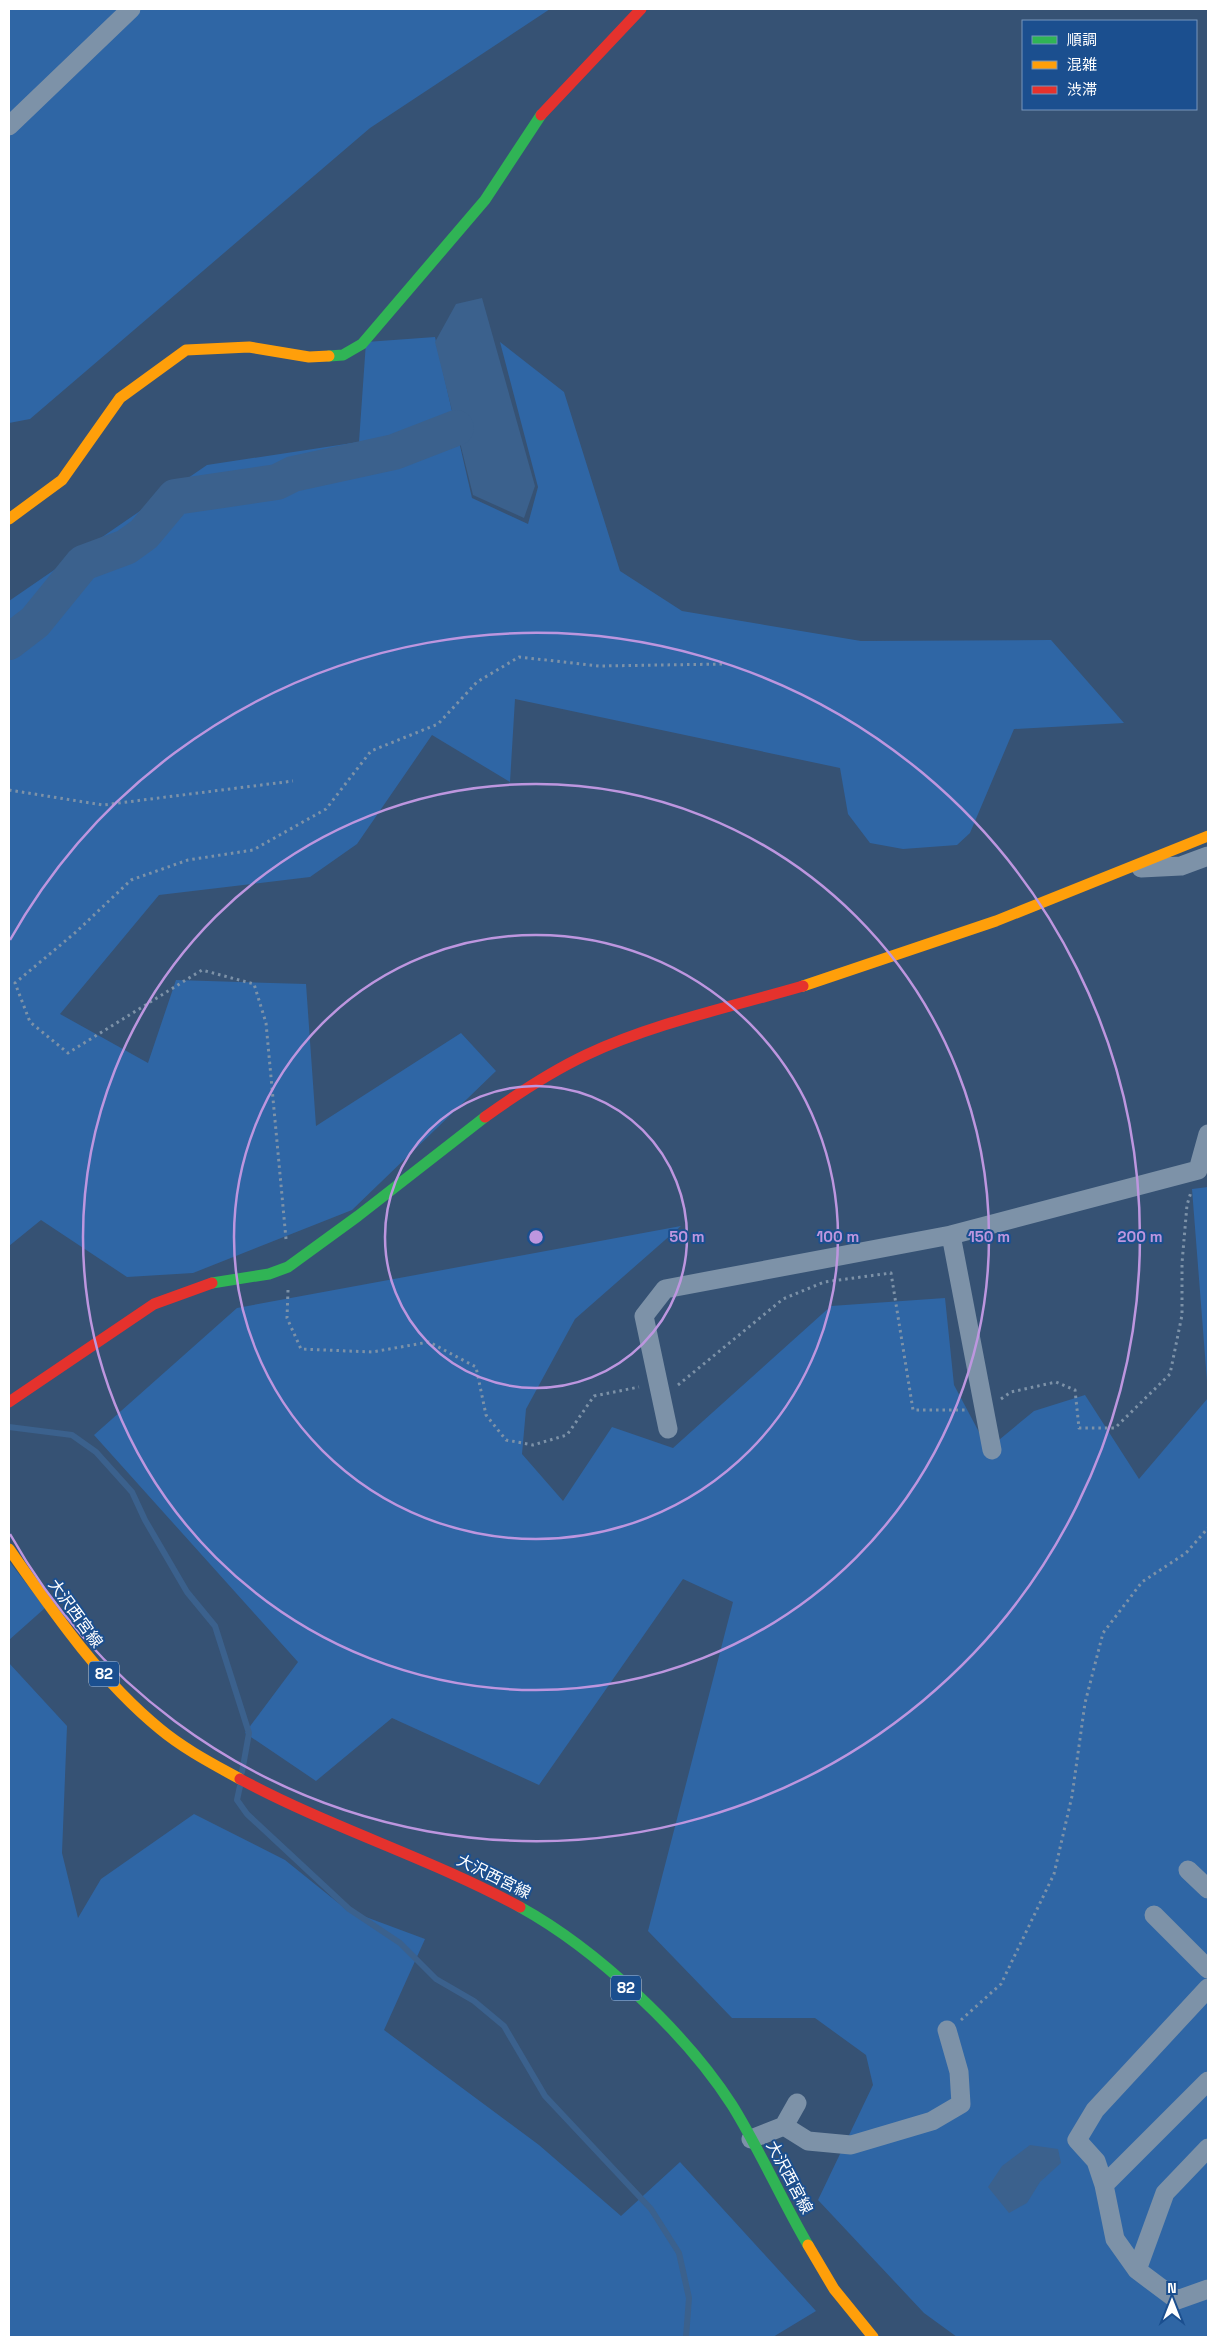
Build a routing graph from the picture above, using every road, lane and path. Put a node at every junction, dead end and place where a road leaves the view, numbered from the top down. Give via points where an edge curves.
1 (131, 9) edge
2 (640, 9) edge
3 (9, 126) edge
4 (9, 519) edge
5 (725, 664) dead end
6 (293, 781) dead end
7 (9, 790) edge
8 (1208, 836) edge
9 (1208, 856) edge
10 (1125, 869) junction
11 (1208, 1134) edge
12 (1198, 1170) junction
13 (952, 1236) junction
14 (288, 1267) junction
15 (672, 1389) dead end
16 (645, 1390) dead end
17 (9, 1402) edge
18 (996, 1403) dead end
19 (969, 1410) dead end
20 (668, 1429) dead end
21 (992, 1450) dead end
22 (1208, 1528) edge
23 (9, 1549) edge
24 (1188, 1870) dead end
25 (1208, 1889) edge
26 (1154, 1915) dead end
27 (1208, 1969) edge
28 (1208, 1988) edge
29 (947, 2030) joint
30 (1208, 2081) edge
31 (797, 2103) dead end
32 (784, 2126) junction
33 (751, 2139) junction
34 (1208, 2148) edge
35 (1104, 2185) junction
36 (1137, 2270) junction
37 (1208, 2289) edge
38 (873, 2337) edge

1 - 3 street
2 - 4 street via 543,113 485,200 362,344 343,355 309,357 249,347 186,350 120,398 62,480
5 - 14 path via 599,666 518,657 477,682 438,724 371,751 326,809 253,850 188,860 131,880 15,983 30,1022 68,1053 202,970 254,984 266,1023
6 - 7 path via 103,806
8 - 10 street
9 - 10 street via 1181,866
10 - 14 street via 969,930 832,978 638,1034 586,1055 539,1080 486,1116
11 - 12 street
12 - 13 street
12 - 18 path via 1187,1205 1182,1315 1170,1374 1116,1428 1079,1428 1075,1390 1056,1382 1011,1392
13 - 20 street via 665,1289 644,1316
13 - 21 street
14 - 16 path via 287,1318 301,1349 372,1352 429,1342 476,1367 486,1415 506,1440 533,1445 567,1435 594,1396 638,1386
14 - 17 street via 270,1274 203,1285 154,1304
15 - 19 path via 783,1299 824,1282 891,1273 913,1410
22 - 29 path via 1186,1553 1142,1582 1103,1633 1085,1703 1072,1796 1054,1874 1001,1984
23 - 33 street, 大沢西宮線 / 82 via 85,1656 155,1725 187,1749 251,1784 498,1894 556,1928 587,1952 674,2034 713,2081
24 - 25 street
26 - 27 street
28 - 35 street via 1095,2110 1076,2140 1096,2161
29 - 32 street via 959,2072 961,2104 932,2121 851,2145 808,2141
30 - 35 street
31 - 32 street
32 - 33 street
33 - 38 street, 大沢西宮線 / 82 via 845,2305
34 - 36 street via 1166,2193
35 - 36 street via 1115,2240
36 - 37 street via 1177,2300

